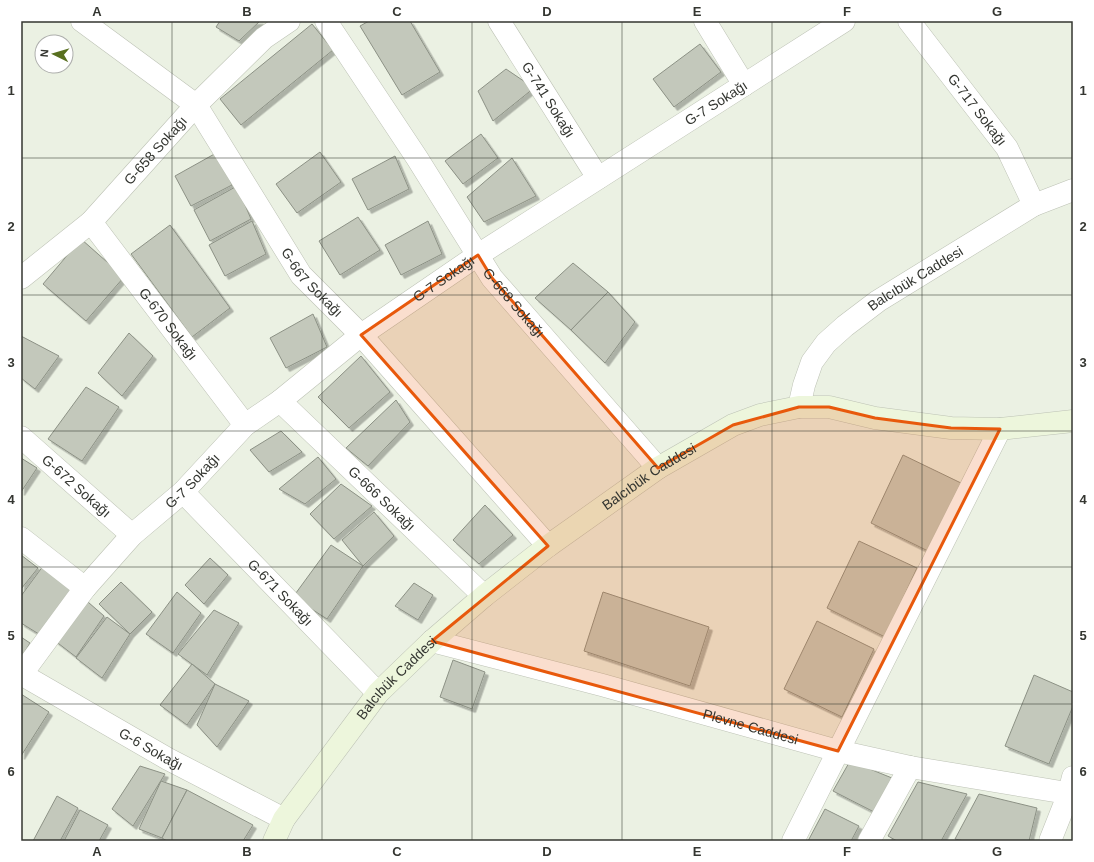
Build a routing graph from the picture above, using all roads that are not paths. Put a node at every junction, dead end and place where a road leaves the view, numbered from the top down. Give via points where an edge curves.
1 (82, 21) edge
2 (289, 21) edge
3 (326, 21) edge
4 (499, 21) edge
5 (705, 21) edge
6 (844, 21) edge
7 (909, 21) edge
8 (744, 85) junction
9 (196, 105) junction
10 (598, 178) junction
11 (1073, 190) edge
12 (1034, 205) junction
13 (91, 222) junction
14 (478, 255) junction
15 (21, 278) edge
16 (361, 335) junction
17 (280, 401) junction
18 (799, 407) junction
19 (1073, 421) edge
20 (245, 425) junction
21 (1000, 429) junction
22 (21, 437) edge
23 (658, 468) junction
24 (182, 492) junction
25 (132, 535) junction
26 (21, 538) edge
27 (548, 546) junction
28 (85, 588) junction
29 (484, 596) junction
30 (432, 641) junction
31 (21, 675) edge
32 (378, 692) junction
33 (838, 751) junction
34 (910, 768) junction
35 (1072, 788) edge
36 (284, 819) junction
37 (274, 841) edge
38 (793, 841) edge
39 (869, 841) edge
40 (1050, 841) edge

1 - 9 street, G-667 Sokağı
2 - 9 street, G-658 Sokağı via 264,38
3 - 14 street, G-668 Sokağı
4 - 10 street, G-741 Sokağı
5 - 8 street
6 - 8 street, G-7 Sokağı
7 - 12 street, G-717 Sokağı via 1008,148
8 - 10 street, G-7 Sokağı
9 - 13 street, G-658 Sokağı
9 - 16 street, G-667 Sokağı via 301,275
10 - 14 street, G-7 Sokağı
11 - 12 street, Balcıbük Caddesi
12 - 18 street, Balcıbük Caddesi via 878,301 845,326 812,362
13 - 15 street, G-658 Sokağı
13 - 20 street, G-670 Sokağı
14 - 16 street, G-7 Sokağı
14 - 23 street, G-668 Sokağı via 492,278
16 - 17 street, G-7 Sokağı
16 - 27 street, G-667 Sokağı
17 - 20 street, G-7 Sokağı
17 - 29 street, G-666 Sokağı
18 - 21 main road via 829,407 875,418 951,428
18 - 23 main road, Balcıbük Caddesi via 760,415 733,425
19 - 21 main road
20 - 24 street, G-7 Sokağı
21 - 33 street
22 - 25 street, G-672 Sokağı
23 - 27 main road, Balcıbük Caddesi
24 - 25 street, G-7 Sokağı
24 - 32 street, G-671 Sokağı
25 - 28 street, G-7 Sokağı
26 - 28 street
27 - 29 main road, Balcıbük Caddesi
28 - 31 street, G-7 Sokağı
29 - 30 main road, Balcıbük Caddesi
30 - 32 main road, Balcıbük Caddesi
30 - 33 street, Plevne Caddesi
31 - 36 street, G-6 Sokağı via 168,759
32 - 36 main road, Balcıbük Caddesi
33 - 34 street, Plevne Caddesi
33 - 38 street
34 - 35 street, Plevne Caddesi
34 - 39 street
35 - 40 street
36 - 37 main road, Balcıbük Caddesi

